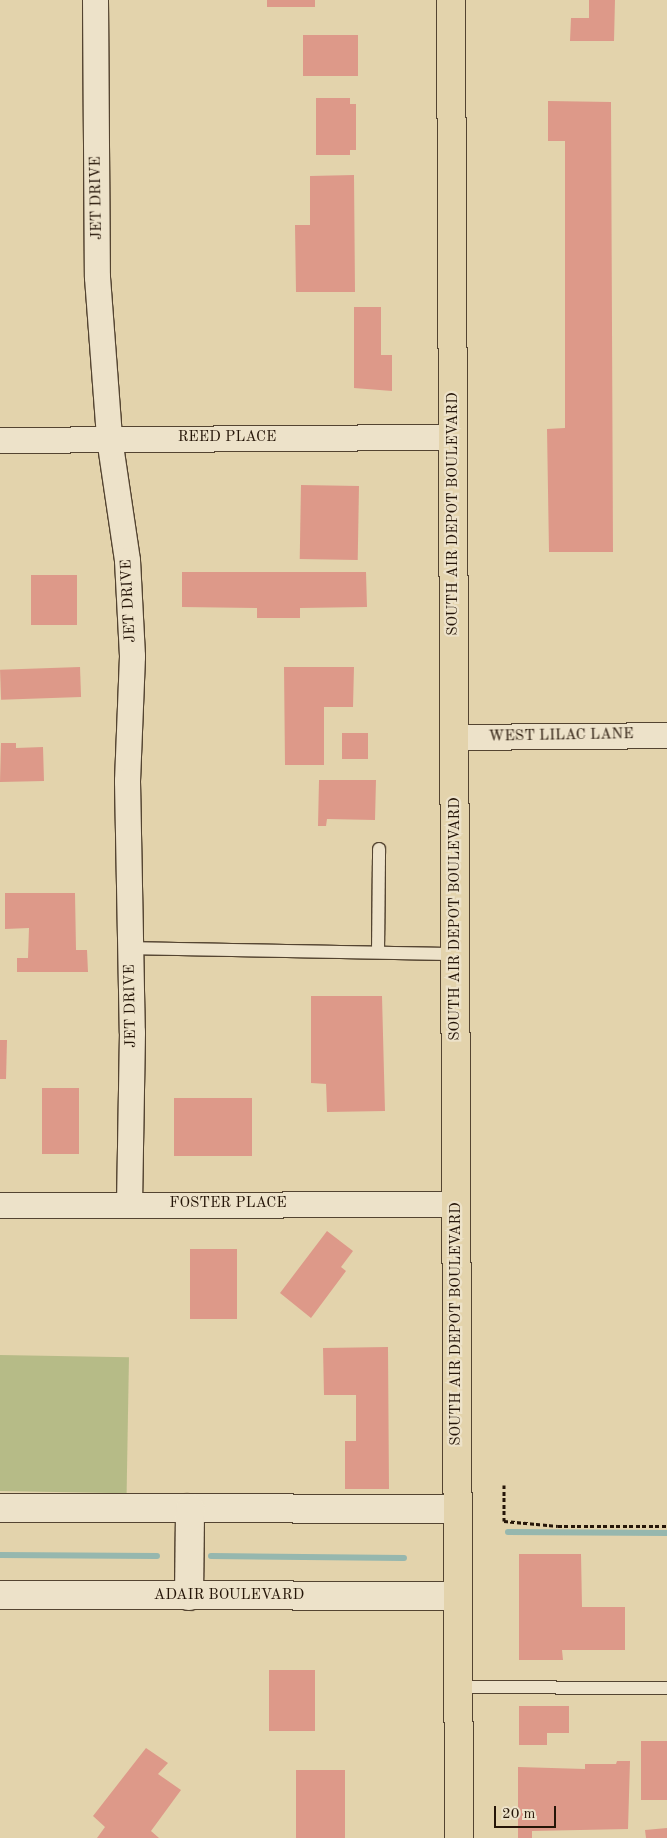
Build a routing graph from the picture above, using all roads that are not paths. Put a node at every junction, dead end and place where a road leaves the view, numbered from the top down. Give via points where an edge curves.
1 (95, 0) edge
2 (451, 0) edge
3 (453, 437) junction
4 (110, 438) junction
5 (0, 440) edge
6 (667, 735) edge
7 (455, 737) junction
8 (379, 849) dead end
9 (130, 948) junction
10 (378, 952) junction
11 (456, 954) junction
12 (129, 1203) junction
13 (457, 1204) junction
14 (0, 1205) edge
15 (0, 1508) edge
16 (190, 1508) junction
17 (457, 1508) junction
18 (0, 1595) edge
19 (189, 1596) junction
20 (457, 1596) junction
21 (458, 1688) junction
22 (667, 1688) edge
23 (459, 1838) edge

1 - 4 street, JET DRIVE via 98,277
2 - 3 main road, SOUTH AIR DEPOT BOULEVARD
3 - 4 street, REED PLACE
3 - 7 main road, SOUTH AIR DEPOT BOULEVARD
4 - 5 street, REED PLACE
4 - 9 street, JET DRIVE via 126,551 132,656 127,781
6 - 7 street, WEST LILAC LANE
7 - 11 main road, SOUTH AIR DEPOT BOULEVARD
8 - 10 lane
9 - 10 lane
9 - 12 street, JET DRIVE
10 - 11 lane
11 - 13 main road, SOUTH AIR DEPOT BOULEVARD
12 - 13 street, FOSTER PLACE
12 - 14 street, FOSTER PLACE
13 - 17 main road, SOUTH AIR DEPOT BOULEVARD
15 - 16 street
16 - 17 street
16 - 19 street
17 - 20 main road, SOUTH AIR DEPOT BOULEVARD
18 - 19 street, ADAIR BOULEVARD
19 - 20 street, ADAIR BOULEVARD
20 - 21 main road, SOUTH AIR DEPOT BOULEVARD
21 - 22 lane
21 - 23 main road, SOUTH AIR DEPOT BOULEVARD

